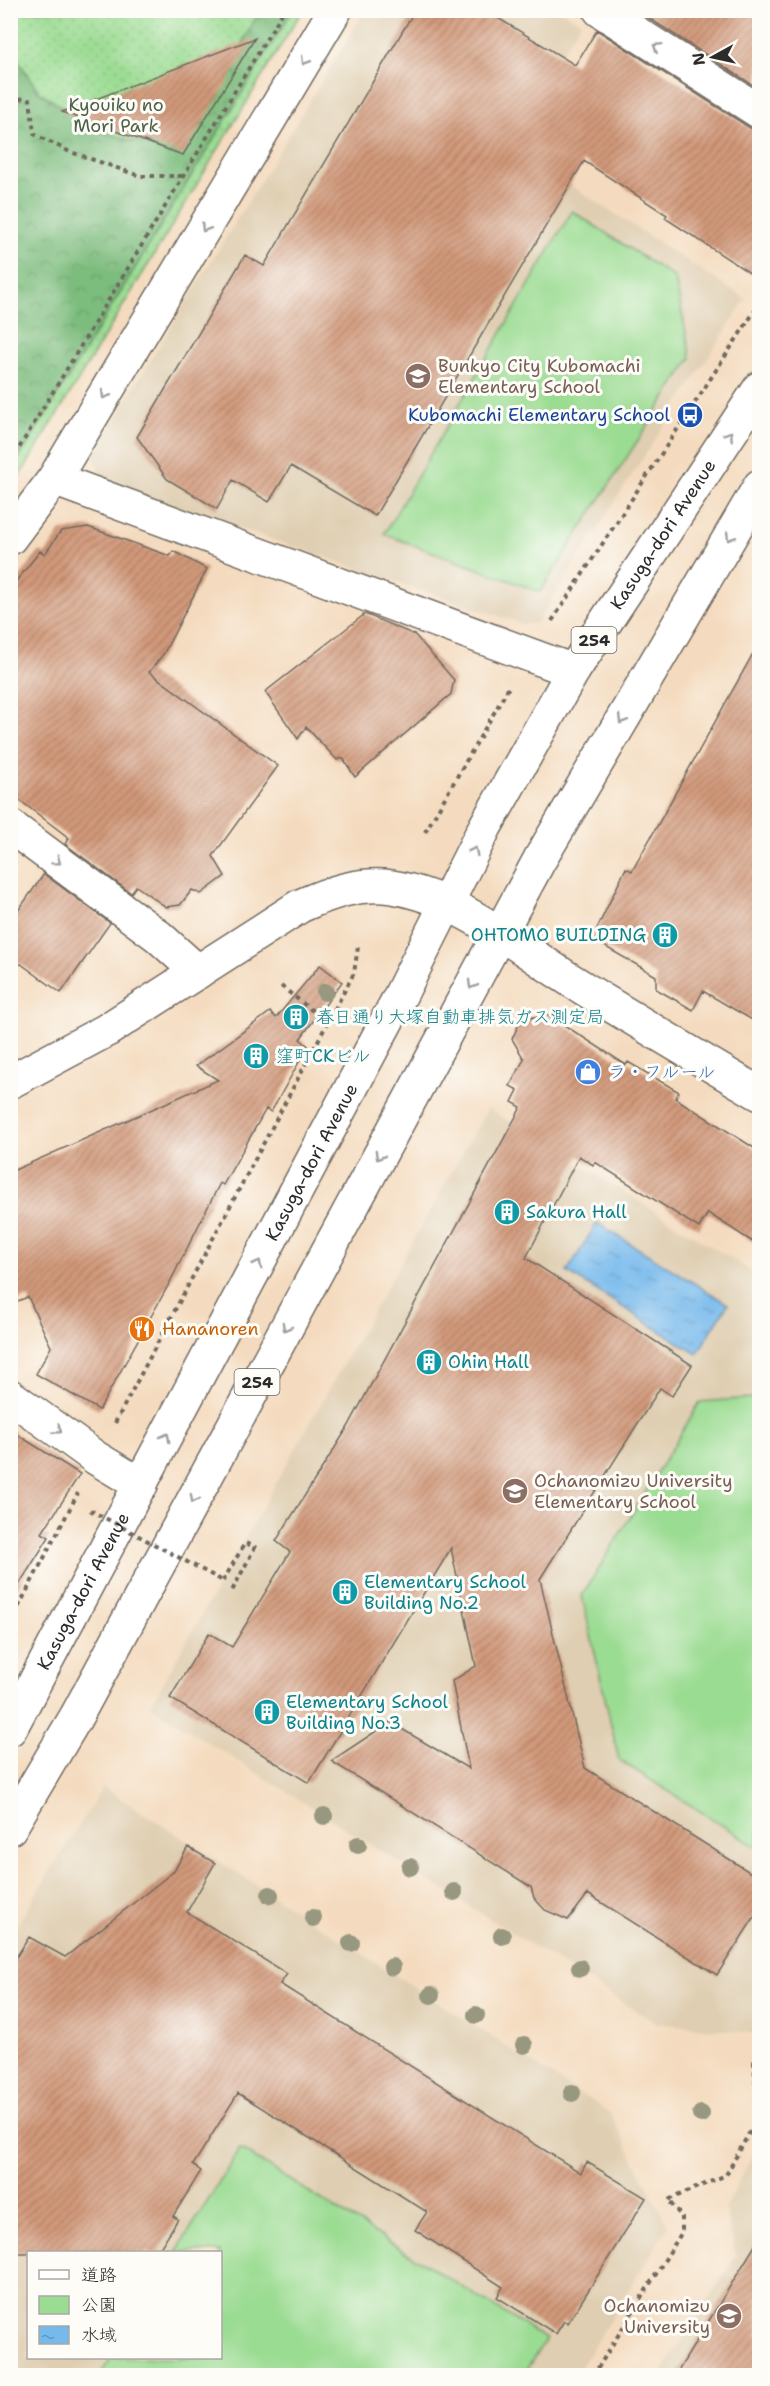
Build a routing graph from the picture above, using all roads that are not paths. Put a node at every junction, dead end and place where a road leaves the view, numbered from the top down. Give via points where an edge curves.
1 (335, 10) edge
2 (600, 10) edge
3 (759, 112) edge
4 (759, 388) edge
5 (54, 479) junction
6 (759, 486) edge
7 (10, 538) edge
8 (573, 671) junction
9 (10, 826) edge
10 (448, 904) junction
11 (501, 934) junction
12 (198, 972) junction
13 (10, 1082) edge
14 (759, 1094) edge
15 (10, 1396) edge
16 (141, 1485) junction
17 (10, 1729) edge
18 (10, 1828) edge

1 -> 5 main road
3 -> 2 main road
8 -> 4 main road, Kasuga-dori Avenue / 254
5 - 7 main road
5 - 8 main road
6 -> 11 main road, 254 via 550,842
10 -> 8 main road, Kasuga-dori Avenue / 254 via 485,827
9 -> 12 main road via 158,936
10 - 11 main road
10 - 12 main road via 376,885 327,894 300,906
16 -> 10 main road, Kasuga-dori Avenue / 254
11 - 14 main road
11 -> 18 main road, 254 via 76,1717
12 - 13 main road via 107,1030
15 -> 16 main road
16 - 17 main road, Kasuga-dori Avenue / 254

